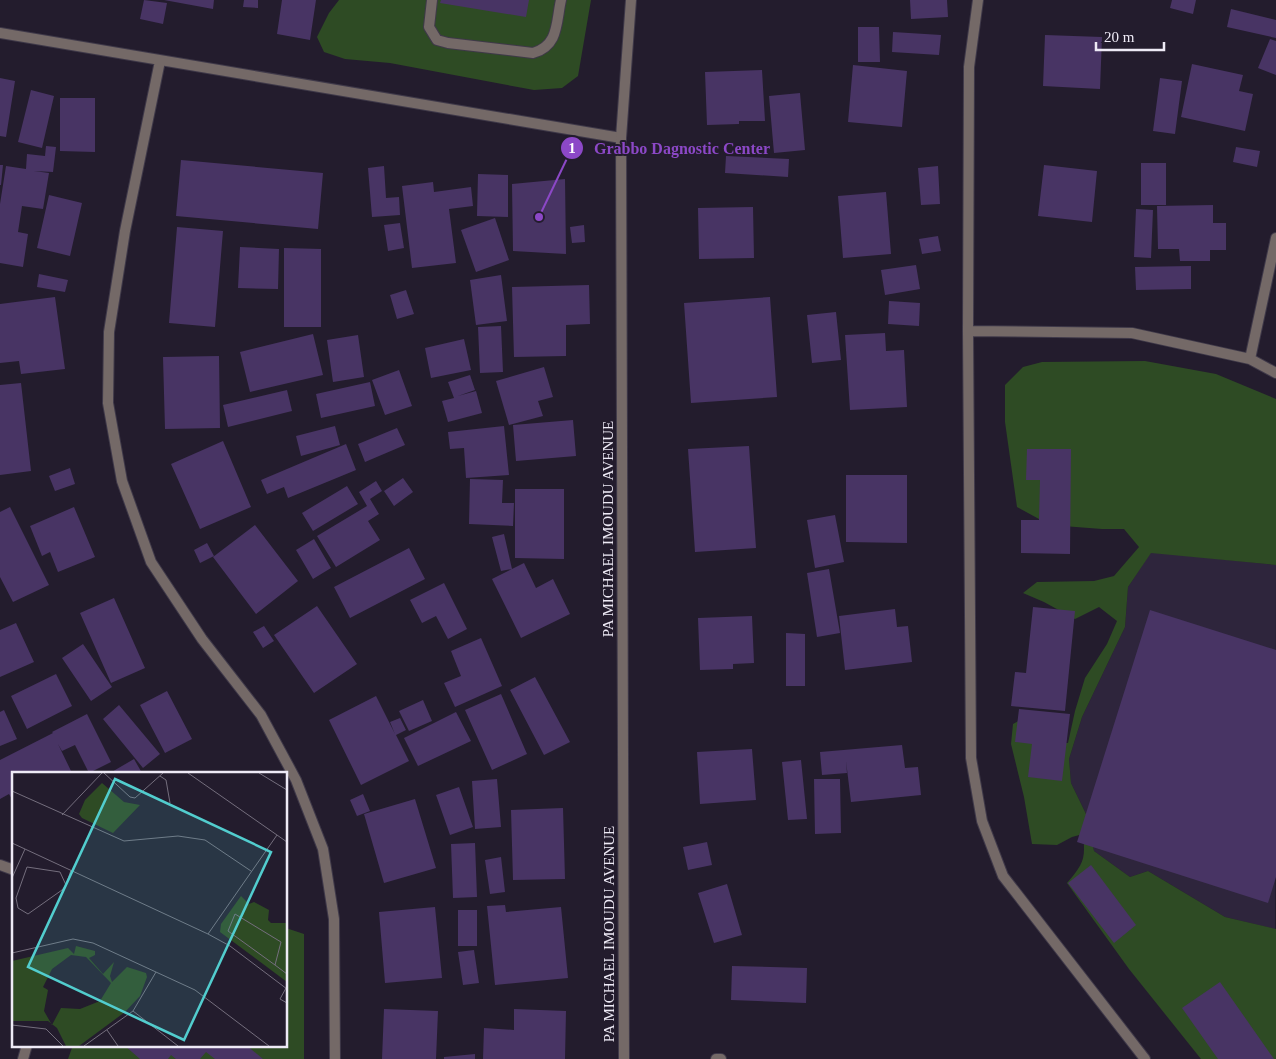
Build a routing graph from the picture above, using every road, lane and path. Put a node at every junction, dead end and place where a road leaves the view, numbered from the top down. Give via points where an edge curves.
1 (432, 0) edge
2 (561, 0) edge
3 (631, 0) edge
4 (978, 0) edge
5 (0, 33) edge
6 (160, 61) junction
7 (621, 138) junction
8 (1276, 238) edge
9 (968, 331) junction
10 (1250, 359) junction
11 (1276, 373) edge
12 (0, 865) edge
13 (12, 869) edge
14 (27, 1046) edge
15 (23, 1059) edge
16 (335, 1059) edge
17 (624, 1059) edge
18 (1145, 1059) edge

1 - 2 street via 429,27 437,40 534,53 550,45
3 - 7 street, PA MICHAEL IMOUDU AVENUE
4 - 9 street via 969,67
5 - 6 street
6 - 7 street
6 - 16 street via 108,332 108,403 120,472 151,562 202,639 261,715 296,780 323,849 334,919
7 - 17 street, PA MICHAEL IMOUDU AVENUE
8 - 10 street
9 - 10 street via 1132,333
9 - 18 street via 972,758 982,821 1002,876
10 - 11 street
12 - 13 street
14 - 15 street

